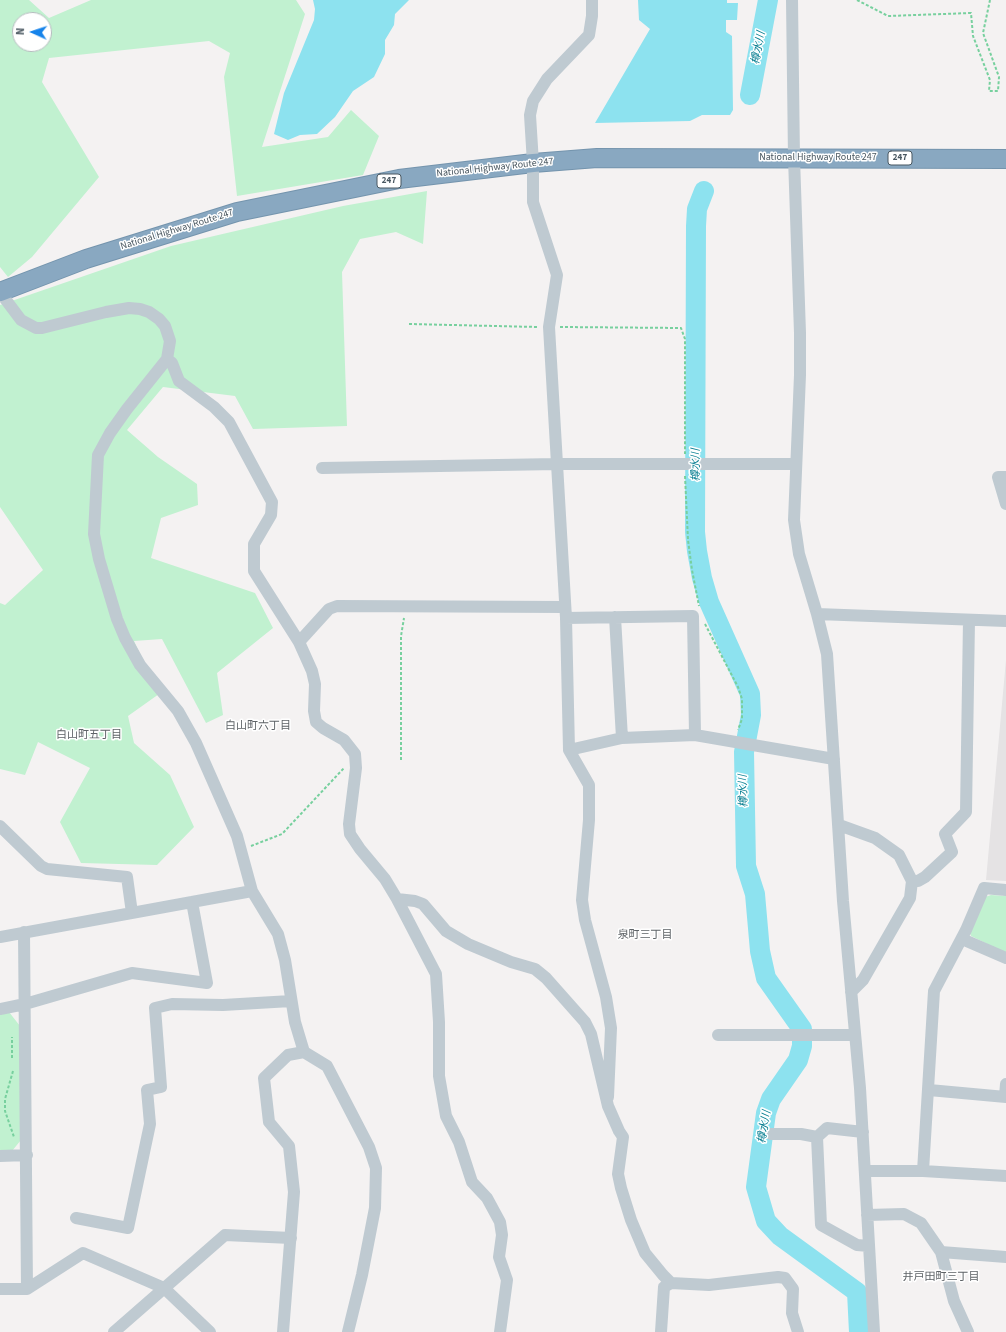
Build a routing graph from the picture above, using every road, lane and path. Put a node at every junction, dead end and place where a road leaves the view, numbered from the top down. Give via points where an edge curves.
1 (592, 0) edge
2 (792, 0) edge
3 (857, 0) edge
4 (990, 0) edge
5 (794, 158) junction
6 (1006, 159) edge
7 (534, 163) junction
8 (0, 292) edge
9 (167, 359) junction
10 (557, 464) junction
11 (796, 464) junction
12 (322, 468) dead end
13 (1006, 477) edge
14 (1006, 504) edge
15 (406, 605) junction
16 (565, 612) junction
17 (818, 614) junction
18 (615, 617) junction
19 (969, 620) junction
20 (1006, 621) edge
21 (299, 642) junction
22 (695, 735) junction
23 (622, 738) junction
24 (569, 750) junction
25 (834, 759) junction
26 (401, 760) dead end
27 (356, 763) junction
28 (839, 825) junction
29 (0, 826) edge
30 (240, 850) junction
31 (912, 881) junction
32 (1006, 890) edge
33 (252, 891) junction
34 (398, 899) junction
35 (192, 902) junction
36 (132, 913) junction
37 (24, 932) junction
38 (0, 937) edge
39 (962, 939) junction
40 (1006, 958) edge
41 (851, 992) junction
42 (291, 1001) junction
43 (25, 1004) junction
44 (0, 1009) edge
45 (13, 1034) dead end
46 (718, 1035) dead end
47 (855, 1035) junction
48 (304, 1052) junction
49 (1006, 1084) edge
50 (929, 1090) junction
51 (1006, 1096) edge
52 (608, 1106) junction
53 (863, 1132) junction
54 (771, 1134) dead end
55 (817, 1137) junction
56 (15, 1140) dead end
57 (26, 1155) junction
58 (0, 1156) edge
59 (865, 1171) junction
60 (923, 1171) junction
61 (1006, 1176) edge
62 (867, 1215) junction
63 (76, 1218) dead end
64 (291, 1238) junction
65 (869, 1246) junction
66 (941, 1252) junction
67 (1006, 1257) edge
68 (671, 1283) junction
69 (164, 1288) junction
70 (0, 1289) edge
71 (28, 1289) junction
72 (873, 1327) edge
73 (121, 1330) edge
74 (210, 1332) edge
75 (283, 1332) edge
76 (348, 1332) edge
77 (500, 1332) edge
78 (661, 1332) edge
79 (798, 1332) edge
80 (968, 1332) edge

1 - 7 street via 589,35 554,70 533,101 530,115
2 - 5 street
3 - 4 path via 888,16 971,13 973,36 990,80 989,91 998,91 999,77 983,33
5 - 6 highway, National Highway Route 247 / 247
5 - 7 highway, National Highway Route 247 / 247 via 597,158
5 - 11 street via 800,333
7 - 8 highway, National Highway Route 247 / 247 via 399,179 237,212 86,259
7 - 10 street via 533,202 557,275 549,327
8 - 9 street via 21,320 36,328 106,312 140,309 159,319 165,326 170,341
9 - 21 street via 172,363 179,381 214,407 229,422 272,502 271,515 254,544 254,571
9 - 30 street via 118,421 98,455 94,534 98,558 125,638 140,665 185,722 237,836
10 - 11 street
10 - 12 street
10 - 16 street
11 - 17 street via 795,527 799,554
13 - 14 street via 998,476
15 - 16 street
15 - 21 street via 333,607
15 - 26 path via 401,636
16 - 18 street
16 - 24 street
17 - 19 street
17 - 25 street via 827,654
18 - 22 street via 693,616
18 - 23 street
19 - 20 street
19 - 31 street via 966,812 944,834 952,852 925,877
21 - 27 street via 315,684 316,722 349,745 355,754
22 - 23 street
22 - 25 street
23 - 24 street
24 - 52 street via 589,785 589,820 582,900 606,996 611,1028
25 - 28 street
27 - 30 path via 344,768 282,834
27 - 34 street via 350,834
28 - 31 street via 875,838 899,855
28 - 41 street
29 - 36 street via 47,869 127,877
30 - 33 street
31 - 41 street via 910,898 863,980
32 - 39 street via 984,888
33 - 35 street
33 - 42 street via 278,934
34 - 52 street via 419,902 454,937 504,959 535,969 546,978 585,1022 591,1034
34 - 77 street via 436,974 439,1076 446,1116 459,1142 472,1182 487,1198 500,1222 502,1235 499,1257 506,1280
35 - 36 street
35 - 43 street via 207,983 132,973
36 - 37 street
37 - 38 street
37 - 43 street
39 - 40 street
39 - 50 street via 934,991
41 - 47 street
42 - 48 street
42 - 63 street via 224,1005 172,1004 155,1008 161,1087 147,1090 150,1124 128,1228
43 - 44 street
43 - 57 street
45 - 56 path via 13,1071 5,1099 5,1111
46 - 47 street
47 - 53 street
48 - 64 street via 288,1055 264,1078 269,1122 289,1146 294,1192
48 - 76 street via 327,1066 369,1147 376,1168 375,1208
49 - 51 street
50 - 51 street
50 - 60 street
52 - 68 street via 623,1137 618,1174 631,1220 645,1253
53 - 55 street via 827,1128
53 - 59 street
54 - 55 street
55 - 65 street via 821,1225 857,1245
57 - 58 street
57 - 71 street
59 - 60 street
59 - 62 street
60 - 61 street
62 - 65 street
62 - 66 street via 904,1214 920,1223
64 - 69 street via 226,1235
64 - 75 street
65 - 72 street
66 - 67 street
66 - 80 street via 954,1301
68 - 78 street via 664,1288
68 - 79 street via 709,1285 785,1278 793,1289 792,1313
69 - 71 street via 83,1252
69 - 73 street
69 - 74 street
70 - 71 street

